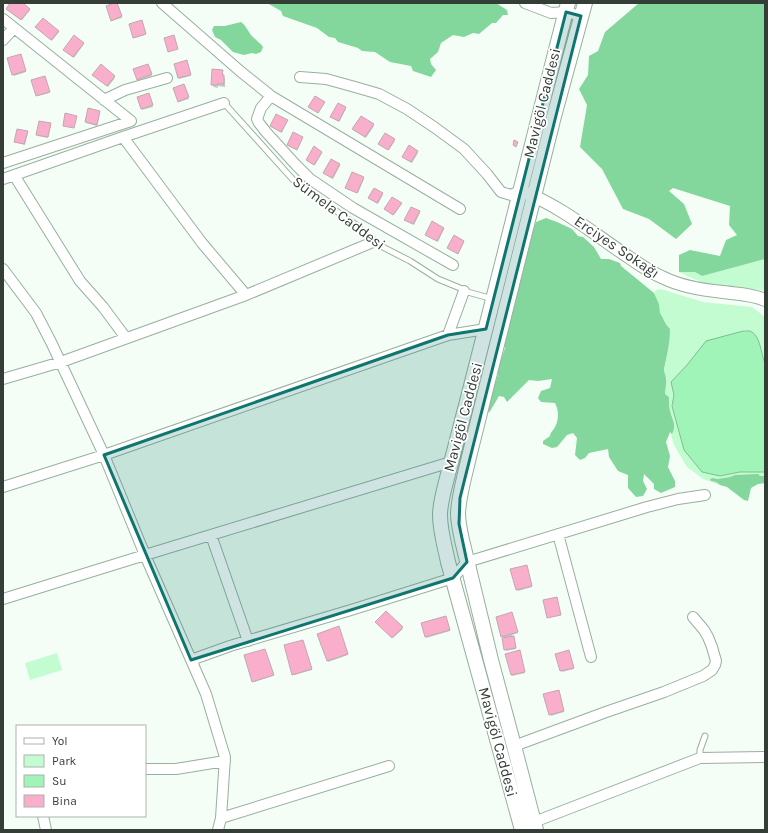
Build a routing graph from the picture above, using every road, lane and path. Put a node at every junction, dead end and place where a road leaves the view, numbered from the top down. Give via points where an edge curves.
1 (162, 3) edge
2 (525, 3) edge
3 (564, 6) edge
4 (583, 9) edge
5 (3, 19) edge
6 (14, 28) junction
7 (3, 40) edge
8 (300, 77) dead end
9 (167, 78) dead end
10 (270, 96) junction
11 (104, 100) junction
12 (224, 103) joint
13 (123, 137) junction
14 (3, 164) edge
15 (14, 175) junction
16 (3, 179) edge
17 (520, 191) junction
18 (534, 196) junction
19 (460, 209) dead end
20 (373, 242) junction
21 (453, 265) dead end
22 (3, 269) edge
23 (464, 291) junction
24 (246, 295) junction
25 (494, 300) junction
26 (765, 300) edge
27 (486, 329) junction
28 (448, 335) junction
29 (126, 338) junction
30 (60, 362) junction
31 (3, 379) edge
32 (104, 455) junction
33 (451, 462) junction
34 (3, 487) edge
35 (705, 495) dead end
36 (558, 534) junction
37 (211, 535) junction
38 (145, 554) junction
39 (467, 562) junction
40 (453, 578) junction
41 (3, 599) edge
42 (693, 617) dead end
43 (248, 641) junction
44 (591, 657) dead end
45 (191, 660) junction
46 (705, 736) dead end
47 (514, 746) junction
48 (765, 757) edge
49 (700, 758) junction
50 (225, 761) junction
51 (389, 766) dead end
52 (146, 769) edge
53 (43, 817) edge
54 (221, 818) junction
55 (535, 826) edge
56 (46, 830) edge
57 (218, 830) edge
58 (522, 830) edge

1 - 10 street
2 - 3 street via 551,13
3 - 4 street
3 - 17 main road, Mavigöl Caddesi
4 - 18 main road, Mavigöl Caddesi
5 - 6 street
6 - 7 street
6 - 11 street
8 - 17 street via 326,78 379,94 434,126 464,150 501,192 511,195
9 - 11 street via 125,90
10 - 19 street
10 - 21 street via 257,119 310,179 353,208
11 - 14 street via 131,120
12 - 13 street, Sümela Caddesi
12 - 20 lane, Sümela Caddesi via 296,183 355,224
13 - 15 street, Sümela Caddesi
13 - 24 street via 202,243
15 - 16 street, Sümela Caddesi
15 - 29 street via 80,281
17 - 18 street, Erciyes Sokağı
17 - 25 main road, Mavigöl Caddesi
18 - 26 street, Erciyes Sokağı via 559,209 663,278 682,285 756,296
18 - 39 main road, Mavigöl Caddesi via 460,498 458,524
20 - 23 lane, Sümela Caddesi
20 - 24 street
22 - 30 street via 36,313
23 - 25 lane, Sümela Caddesi
23 - 28 street
24 - 29 street
25 - 27 main road, Mavigöl Caddesi
27 - 28 street
27 - 33 main road, Mavigöl Caddesi
28 - 32 street
29 - 30 street
30 - 31 street
30 - 32 street
32 - 34 street
32 - 38 street
33 - 37 street
33 - 40 main road, Mavigöl Caddesi via 440,516
35 - 36 street via 647,507
36 - 39 street
36 - 44 street
37 - 38 street
37 - 43 street
38 - 41 street
38 - 45 street
39 - 40 street
39 - 47 main road, Mavigöl Caddesi
40 - 43 street
40 - 58 main road, Mavigöl Caddesi
42 - 47 street via 704,630 712,647 716,661 712,670 664,692
43 - 45 street
45 - 50 street via 206,694
46 - 49 lane
47 - 55 main road, Mavigöl Caddesi
48 - 49 street
49 - 55 street
50 - 52 street via 176,769
50 - 54 street
51 - 54 street
53 - 56 street
54 - 57 street

